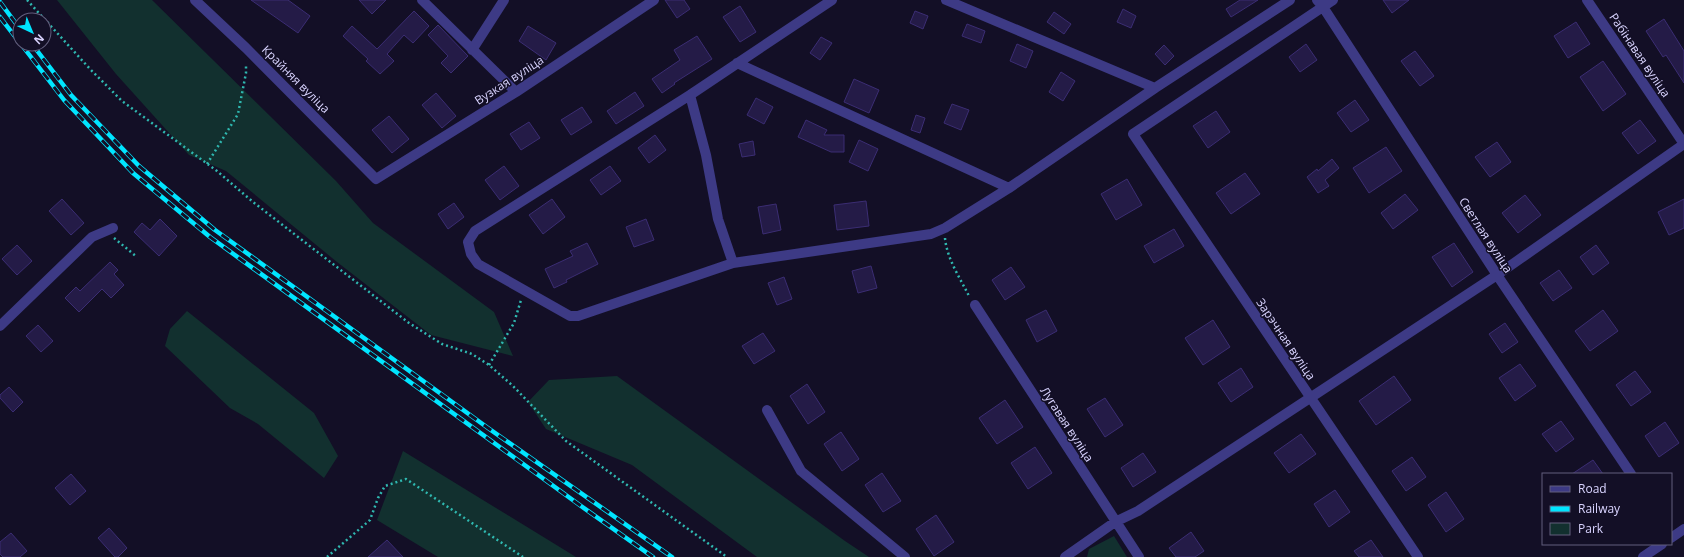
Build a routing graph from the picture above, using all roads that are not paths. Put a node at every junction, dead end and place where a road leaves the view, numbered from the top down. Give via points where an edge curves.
1 (195, 0) edge
2 (422, 0) edge
3 (504, 0) edge
4 (654, 0) edge
5 (832, 0) edge
6 (946, 0) edge
7 (1290, 0) edge
8 (1333, 0) edge
9 (1587, 0) edge
10 (1320, 4) edge
11 (472, 50) junction
12 (737, 64) junction
13 (1154, 88) junction
14 (516, 92) junction
15 (690, 95) junction
16 (1684, 144) edge
17 (376, 178) joint
18 (1009, 188) junction
19 (110, 230) road end
20 (733, 263) junction
21 (1497, 275) junction
22 (975, 305) road end
23 (0, 326) edge
24 (1310, 398) junction
25 (767, 410) dead end
26 (1630, 473) edge
27 (1115, 522) junction
28 (1684, 529) edge
29 (1672, 536) edge
30 (1661, 545) edge
31 (905, 557) edge
32 (1065, 557) edge
33 (1138, 557) edge
34 (1418, 557) edge
35 (1643, 557) edge

1 - 17 street, Крайняя вуліца
2 - 11 street
3 - 11 street
4 - 14 street, Вузкая вуліца
5 - 12 street
6 - 13 street
7 - 13 street
8 - 10 street
9 - 16 street, Рабінавая вуліца
10 - 21 street, Светлая вуліца
10 - 24 street, Зарэчная вуліца via 1133,134
11 - 14 street
12 - 15 street
12 - 18 street
13 - 18 street
14 - 17 street, Вузкая вуліца
15 - 20 street via 706,155 718,219
15 - 20 street via 475,231 468,242 471,254 478,264 570,316 578,316
16 - 21 street
18 - 20 street via 931,234
19 - 23 street via 92,237
21 - 24 street
21 - 26 street, Светлая вуліца
22 - 27 street, Лугавая вуліца
24 - 27 street via 1138,511
24 - 34 street, Зарэчная вуліца
25 - 31 street via 801,470
27 - 32 street
27 - 33 street, Лугавая вуліца
28 - 29 street
30 - 35 street

